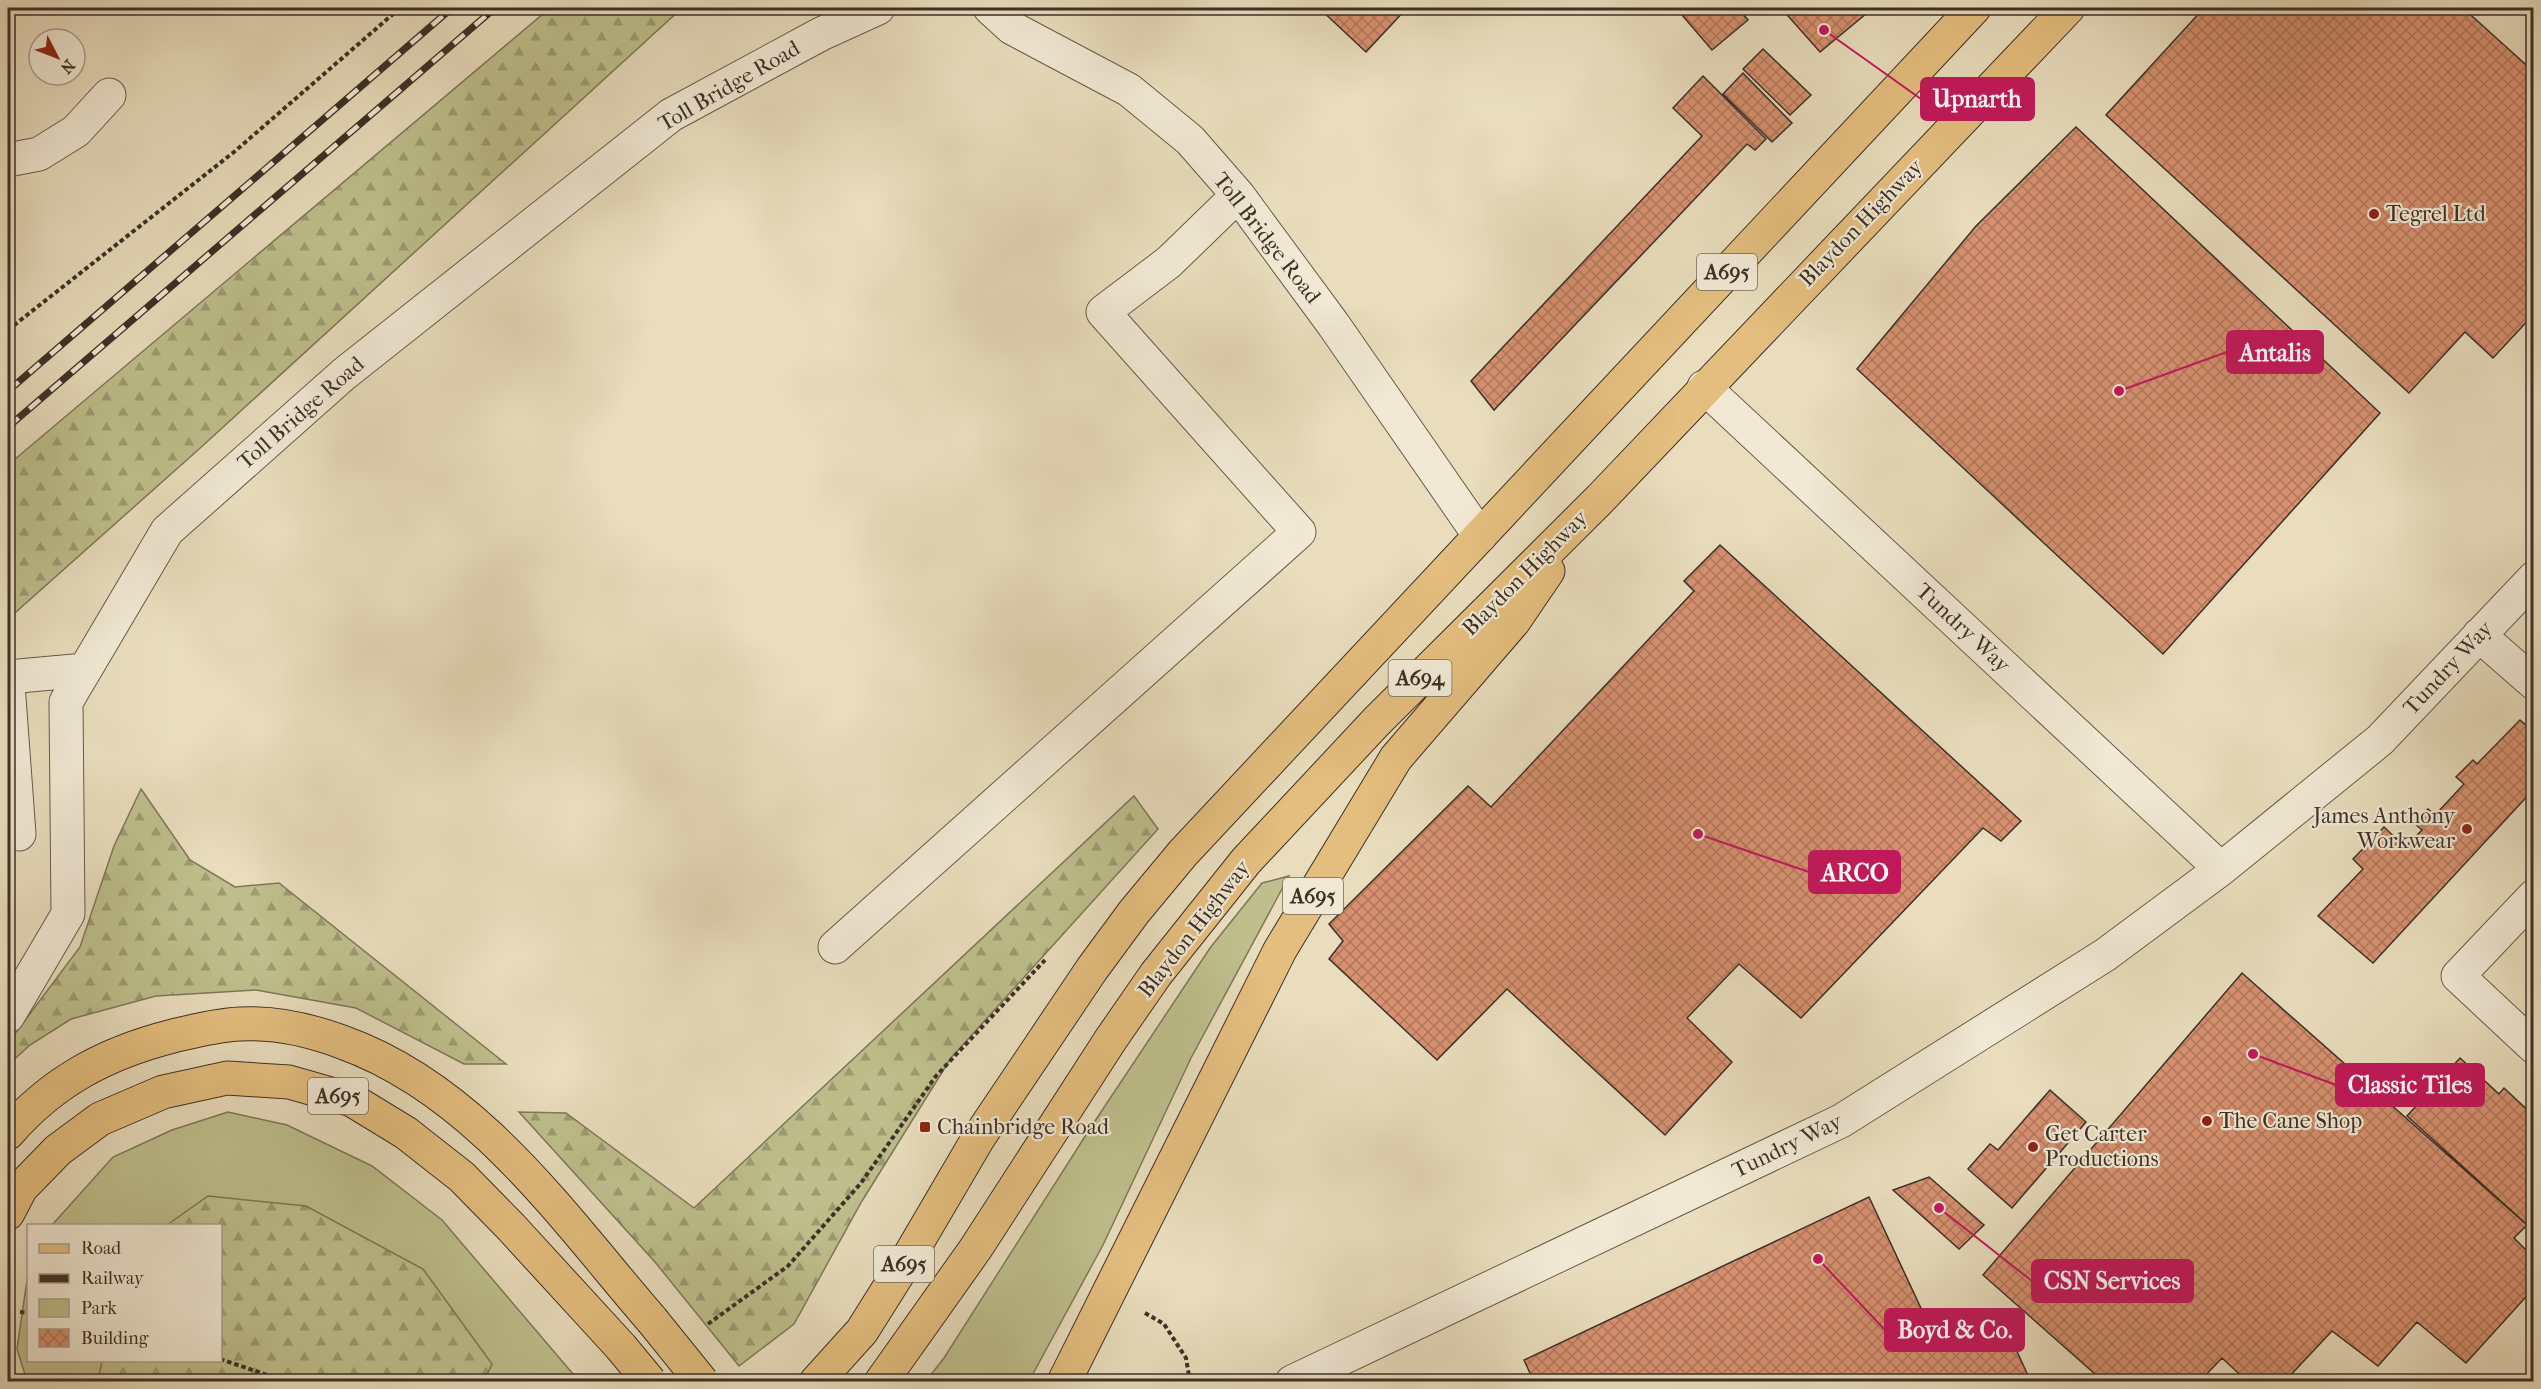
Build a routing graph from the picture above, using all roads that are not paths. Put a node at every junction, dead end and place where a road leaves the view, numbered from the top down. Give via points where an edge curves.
1 (878, 8) edge
2 (990, 8) edge
3 (1974, 8) edge
4 (2068, 8) edge
5 (109, 95) dead end
6 (14, 162) edge
7 (1238, 195) junction
8 (1704, 387) junction
9 (1600, 499) junction
10 (1480, 536) junction
11 (2534, 578) edge
12 (2479, 635) junction
13 (85, 670) junction
14 (8, 677) edge
15 (2534, 683) edge
16 (8, 684) edge
17 (19, 834) dead end
18 (2221, 869) junction
19 (2534, 896) edge
20 (835, 947) dead end
21 (8, 1016) edge
22 (2534, 1047) edge
23 (8, 1133) edge
24 (8, 1213) edge
25 (650, 1382) edge
26 (702, 1382) edge
27 (816, 1382) edge
28 (881, 1382) edge
29 (1064, 1382) edge
30 (1292, 1382) edge

1 - 13 street, Toll Bridge Road via 821,34 671,115 344,374 167,531
2 - 7 street, Toll Bridge Road via 1012,28 1129,90 1190,140
3 - 10 main road, A695
4 - 8 main road, Blaydon Highway / A695
5 - 6 street via 76,131 39,154
7 - 10 street, Toll Bridge Road
7 - 20 street via 1168,262 1103,312 1299,532
8 - 9 main road, Blaydon Highway / A695
8 - 18 street, Tundry Way
9 - 28 main road, Blaydon Highway / A694 via 1376,722 1204,911 1111,1039 976,1248
9 - 29 main road, A695 via 1514,621 1396,758 1280,950
10 - 27 main road, A695 via 1169,870 1092,969 979,1137 862,1331
11 - 12 street, Tundry Way
12 - 15 street
12 - 18 street, Tundry Way via 2380,740
13 - 14 street
13 - 21 street, Toll Bridge Road via 66,702 68,915
16 - 17 street
18 - 30 street, Tundry Way via 2105,955 1841,1121
19 - 22 street via 2458,976
23 - 26 main road, bridge via 57,1086 99,1061 141,1044 240,1024 282,1026 320,1034 369,1052 407,1072 479,1126 511,1156
24 - 25 main road, A695, bridge via 21,1188 43,1165 100,1119 163,1092 227,1078 289,1082 352,1100 406,1133 453,1170 511,1227

